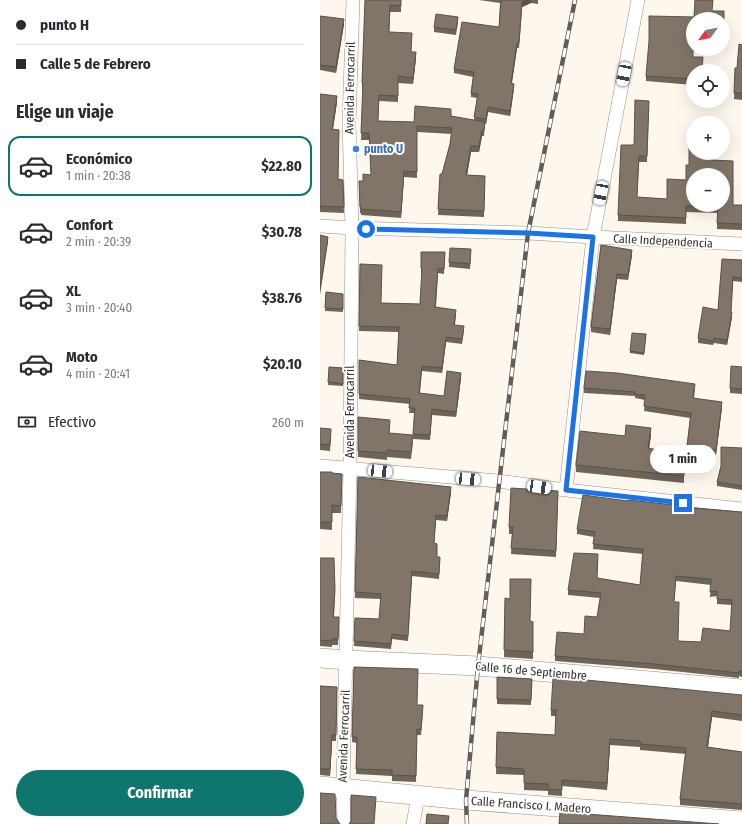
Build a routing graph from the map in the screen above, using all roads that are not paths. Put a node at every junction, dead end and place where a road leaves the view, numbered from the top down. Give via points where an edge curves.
1 (353, 0) edge
2 (638, 0) edge
3 (320, 226) edge
4 (352, 228) junction
5 (593, 237) junction
6 (742, 244) edge
7 (320, 466) edge
8 (350, 468) junction
9 (566, 490) junction
10 (742, 509) edge
11 (320, 658) edge
12 (347, 660) junction
13 (742, 690) edge
14 (320, 786) edge
15 (343, 788) junction
16 (418, 796) junction
17 (742, 821) edge
18 (344, 824) edge
19 (413, 824) edge

1 - 4 street, Avenida Ferrocarril via 349,124
2 - 5 street
3 - 4 street, Calle Independencia
4 - 5 street, Calle Independencia
4 - 8 street, Avenida Ferrocarril
5 - 6 street, Calle Independencia
5 - 9 street
7 - 8 street
8 - 9 street via 498,481
8 - 12 street, Avenida Ferrocarril
9 - 10 street
11 - 12 main road, Calle 16 de Septiembre
12 - 13 main road, Calle 16 de Septiembre via 478,666
12 - 15 street, Avenida Ferrocarril
14 - 15 main road, Calle Francisco I. Madero
15 - 16 main road, Calle Francisco I. Madero
15 - 18 street, Avenida Ferrocarril
16 - 17 main road, Calle Francisco I. Madero
16 - 19 street

